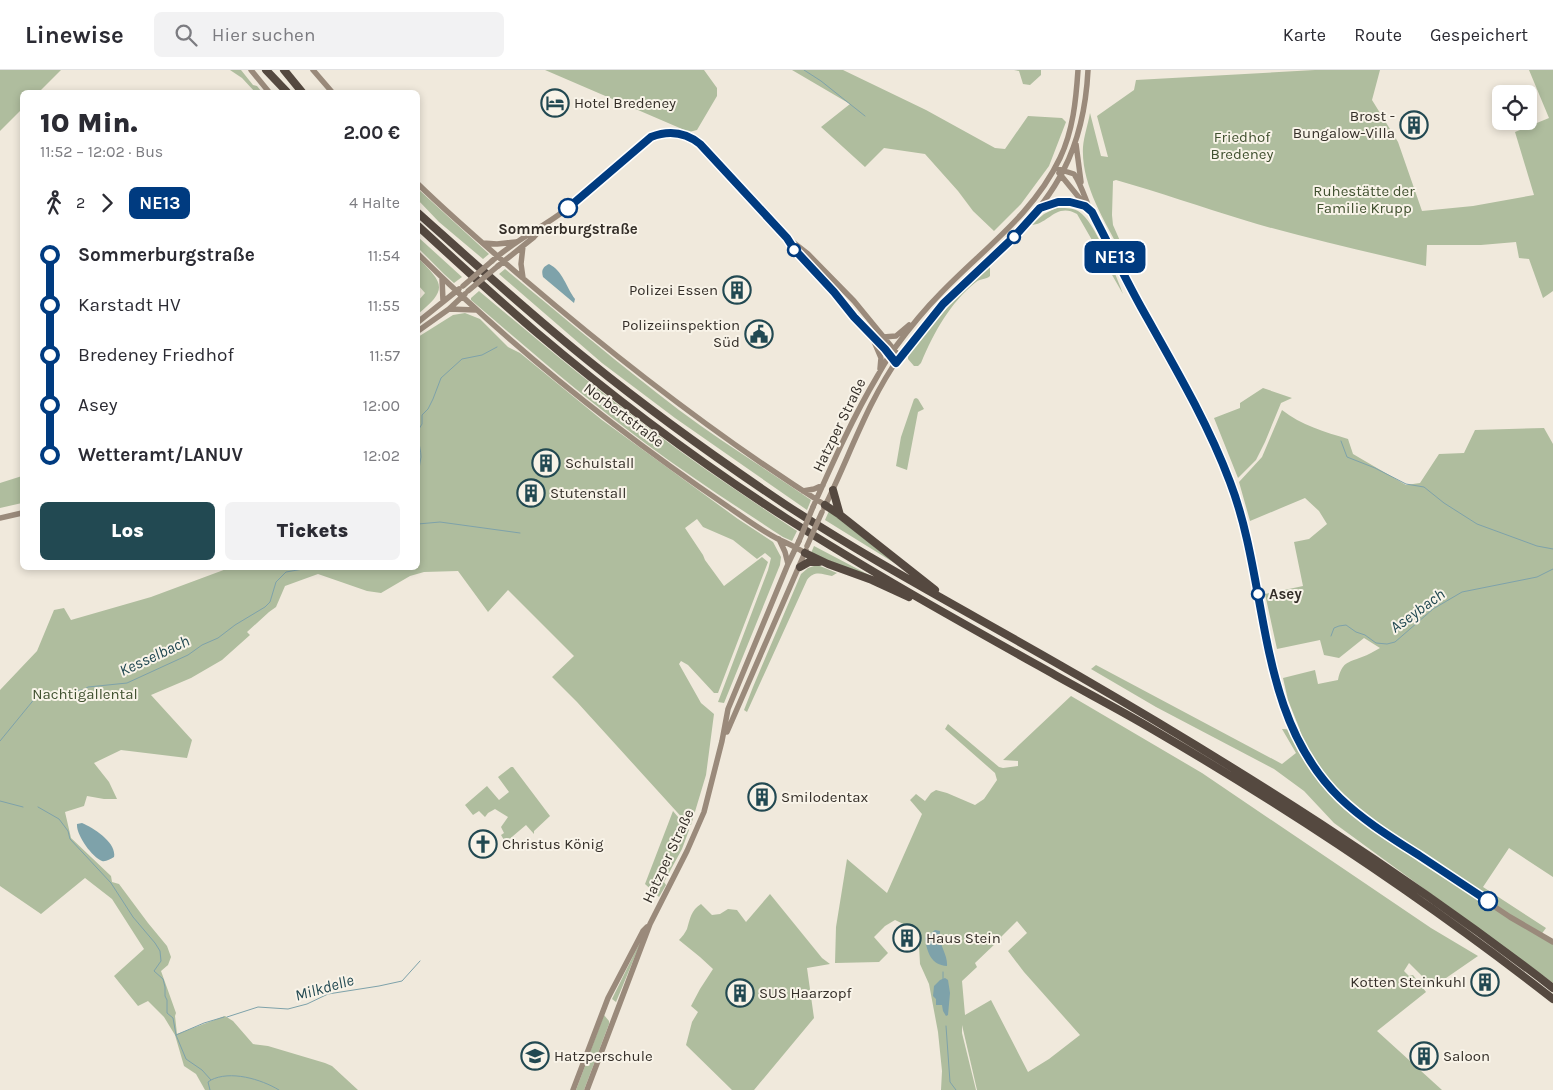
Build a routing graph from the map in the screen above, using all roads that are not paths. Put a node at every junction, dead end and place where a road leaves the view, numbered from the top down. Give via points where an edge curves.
1 (251, 70) edge
2 (266, 70) edge
3 (272, 70) edge
4 (284, 70) edge
5 (290, 70) edge
6 (313, 70) edge
7 (1078, 70) edge
8 (1088, 70) edge
9 (267, 90) edge
10 (286, 90) edge
11 (287, 90) edge
12 (301, 90) edge
13 (302, 90) edge
14 (330, 90) edge
15 (1076, 142) junction
16 (1055, 168) junction
17 (1063, 173) junction
18 (420, 186) edge
19 (1082, 186) junction
20 (1085, 206) junction
21 (1040, 208) junction
22 (1092, 212) junction
23 (420, 215) edge
24 (543, 226) junction
25 (420, 228) edge
26 (787, 238) junction
27 (517, 242) junction
28 (483, 243) junction
29 (523, 246) junction
30 (420, 256) edge
31 (497, 256) junction
32 (504, 262) junction
33 (442, 278) junction
34 (523, 278) junction
35 (456, 291) junction
36 (462, 297) junction
37 (443, 301) junction
38 (449, 309) junction
39 (477, 310) junction
40 (918, 318) junction
41 (420, 320) edge
42 (420, 330) edge
43 (870, 333) junction
44 (883, 337) junction
45 (892, 352) junction
46 (900, 357) junction
47 (896, 363) junction
48 (879, 373) junction
49 (823, 485) junction
50 (833, 490) junction
51 (803, 491) junction
52 (817, 499) junction
53 (824, 509) junction
54 (20, 513) edge
55 (840, 515) junction
56 (0, 518) edge
57 (779, 539) junction
58 (797, 544) junction
59 (806, 549) junction
60 (788, 564) junction
61 (828, 564) junction
62 (800, 566) junction
63 (932, 605) junction
64 (960, 609) junction
65 (722, 741) junction
66 (650, 924) junction
67 (1553, 942) edge
68 (1553, 988) edge
69 (1553, 999) edge
70 (573, 1090) edge
71 (587, 1090) edge

1 - 9 main road
2 - 10 highway
3 - 11 highway
4 - 12 highway
5 - 13 highway
6 - 14 main road
7 - 16 main road, Hatzper Straße via 1071,126
8 - 15 main road
15 - 17 main road, Hatzper Straße
15 - 19 main road
16 - 17 main road
16 - 40 main road, Hatzper Straße via 1030,205
17 - 19 main road via 1074,174
17 - 20 main road
17 - 21 main road, Hatzper Straße
18 - 28 main road
19 - 22 main road
20 - 21 main road via 1064,201
20 - 22 main road
21 - 46 main road, Hatzper Straße via 943,304
22 - 67 main road via 1206,424 1228,477 1246,536 1278,688 1304,752 1333,791 1363,819
23 - 64 highway via 552,331 671,425 790,507
24 - 26 main road via 651,137 676,133 693,138 700,144
24 - 27 main road
24 - 29 main road
25 - 63 highway via 537,332 665,434 783,516
26 - 43 main road
26 - 44 main road via 808,254 854,301
27 - 28 main road
27 - 31 main road
28 - 31 main road
29 - 32 main road
29 - 34 main road
30 - 33 main road, Norbertstraße
31 - 32 main road
31 - 35 main road, bridge
32 - 34 main road
32 - 36 main road, bridge
33 - 35 main road, Norbertstraße
33 - 37 main road
34 - 51 main road via 680,406
35 - 36 main road, Norbertstraße
35 - 37 main road
36 - 38 main road
36 - 39 main road, Norbertstraße
37 - 41 main road
38 - 39 main road
38 - 42 main road
39 - 57 main road, Norbertstraße via 620,429
40 - 44 main road via 896,336
40 - 45 main road, Hatzper Straße
43 - 45 main road
43 - 48 main road via 881,358
44 - 45 main road
45 - 46 main road
45 - 47 main road
45 - 48 main road, Hatzper Straße
46 - 47 main road, Hatzper Straße
47 - 50 main road, Hatzper Straße via 878,391
48 - 49 main road, Hatzper Straße via 856,413
49 - 51 main road
49 - 52 main road, Hatzper Straße
50 - 53 main road, Hatzper Straße
50 - 55 highway
51 - 52 main road
52 - 53 main road
52 - 58 main road, Hatzper Straße, bridge
53 - 55 highway
53 - 59 main road, Hatzper Straße, bridge
54 - 56 main road
55 - 64 highway
57 - 58 main road, Norbertstraße
57 - 60 main road
58 - 59 main road, Norbertstraße
58 - 60 main road, Hatzper Straße
59 - 61 highway
59 - 62 main road, Hatzper Straße
60 - 65 main road, Hatzper Straße via 728,709
61 - 62 highway via 813,561
61 - 63 highway
62 - 65 main road, Hatzper Straße
63 - 69 highway via 1150,727 1259,794 1412,896
64 - 68 highway via 1155,720 1316,820 1417,888
65 - 66 main road, Hatzper Straße via 704,812
66 - 70 main road, Hatzper Straße via 643,931 608,998
66 - 71 main road, Hatzper Straße

